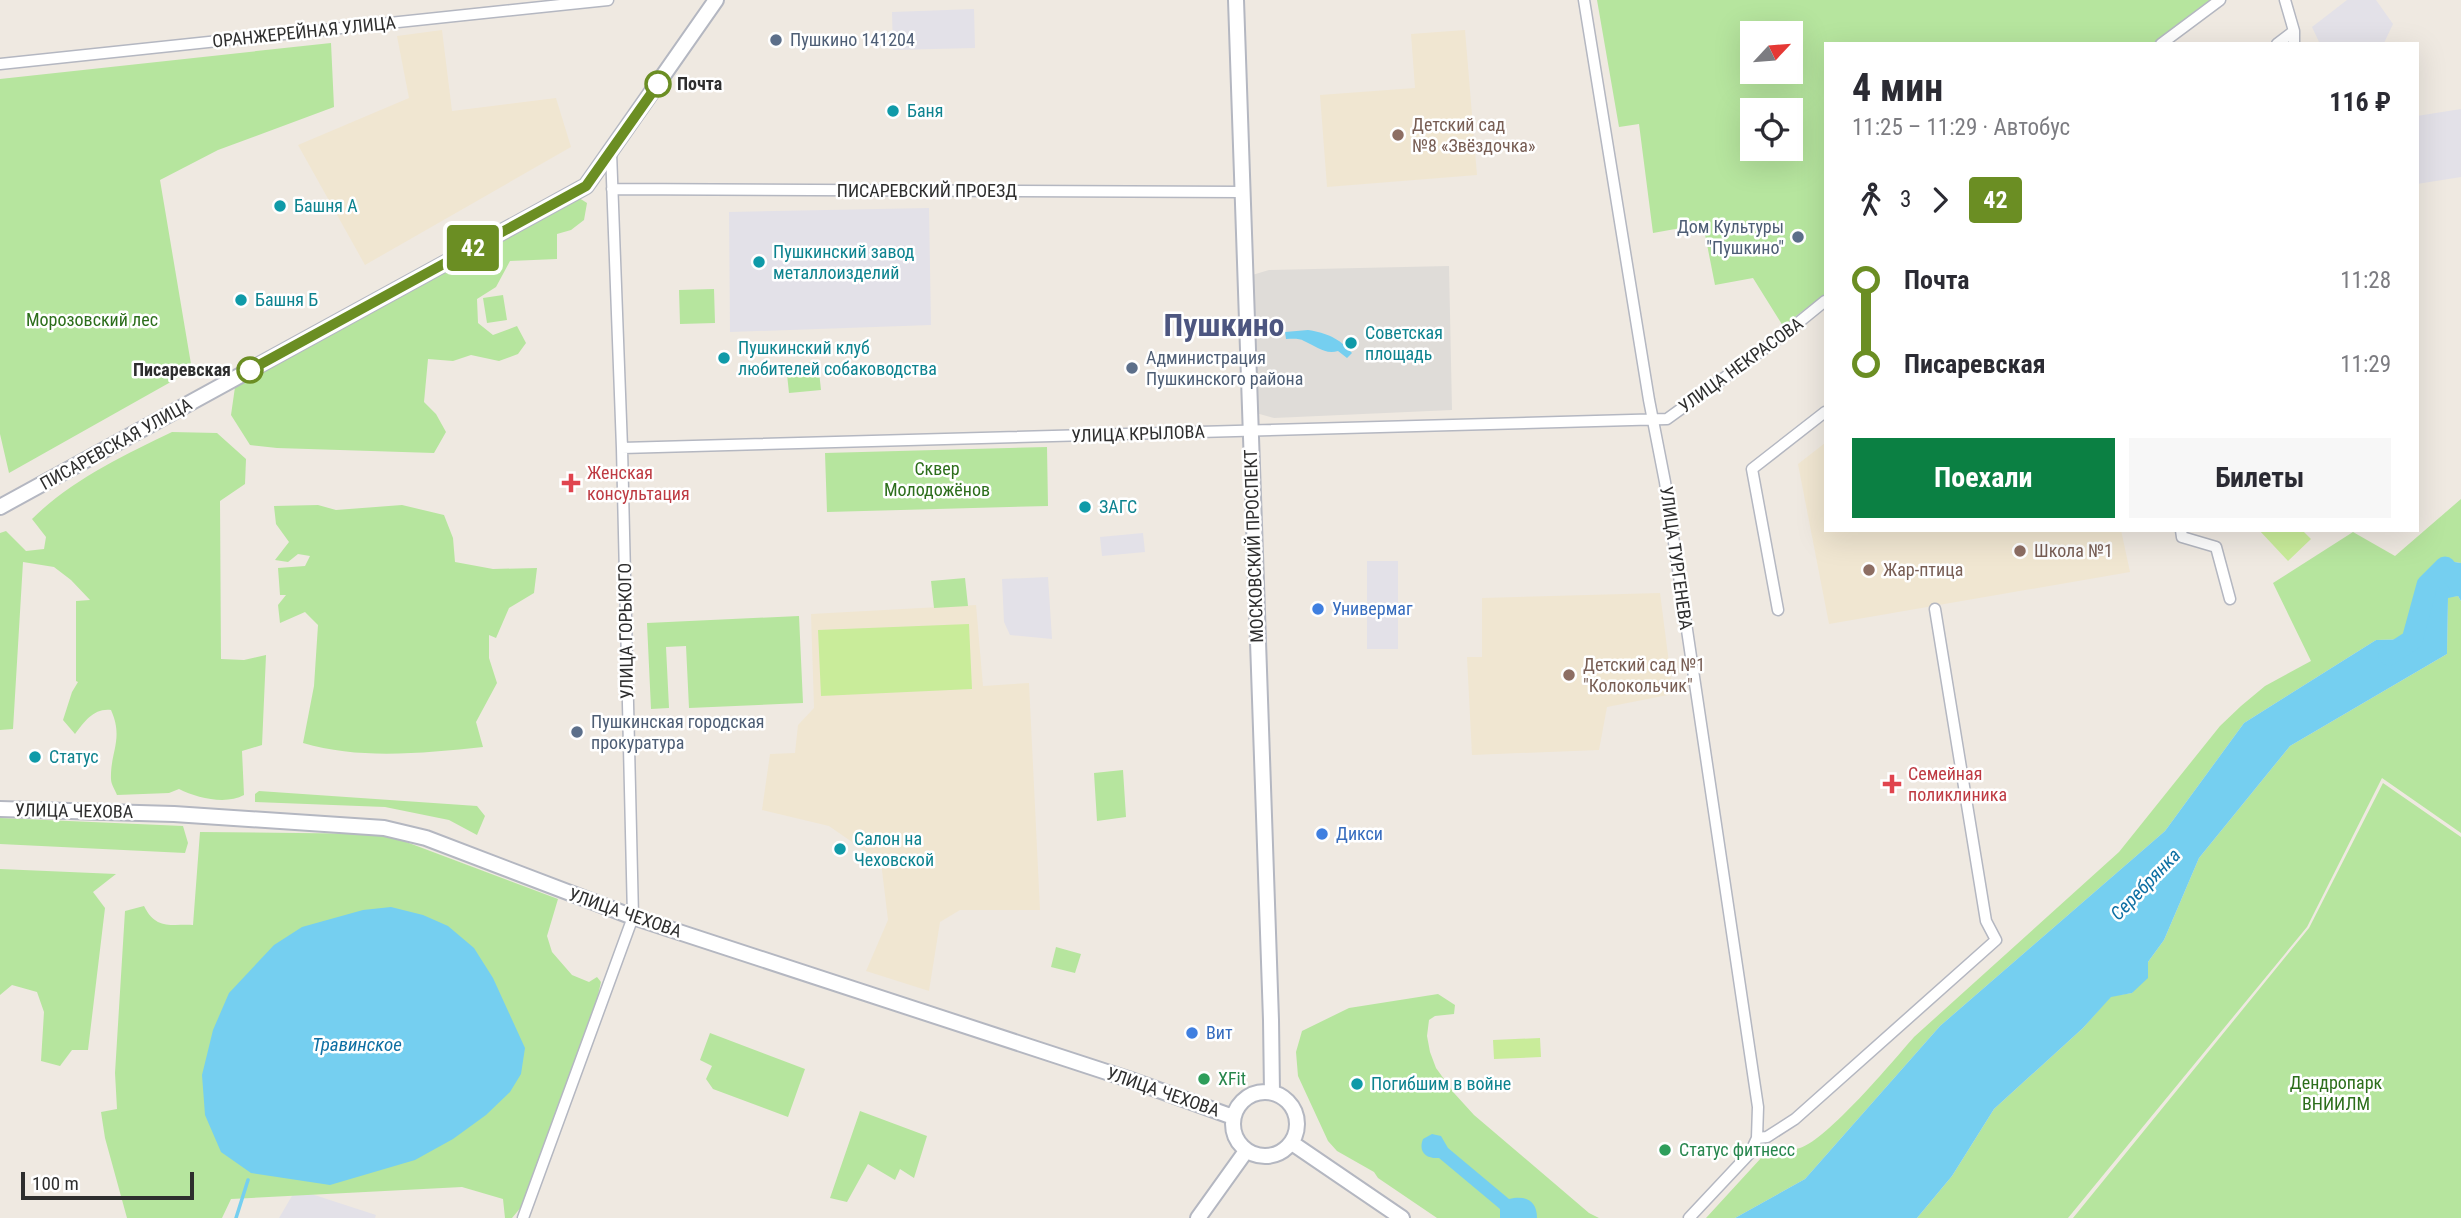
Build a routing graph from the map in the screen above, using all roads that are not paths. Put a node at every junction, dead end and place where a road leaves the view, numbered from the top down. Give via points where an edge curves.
1 (608, 0) edge
2 (716, 0) edge
3 (1236, 0) edge
4 (1584, 0) edge
5 (2220, 0) edge
6 (2286, 0) edge
7 (2294, 31) junction
8 (2164, 42) edge
9 (2280, 42) edge
10 (2294, 42) edge
11 (0, 64) edge
12 (611, 152) junction
13 (612, 189) junction
14 (1242, 192) junction
15 (1824, 302) edge
16 (1824, 413) edge
17 (1653, 418) junction
18 (1250, 430) junction
19 (622, 448) junction
20 (0, 507) edge
21 (2181, 532) edge
22 (2230, 599) dead end
23 (1935, 609) dead end
24 (1778, 610) dead end
25 (0, 809) edge
26 (633, 917) junction
27 (1272, 1092) junction
28 (1233, 1117) junction
29 (1757, 1138) junction
30 (1292, 1143) junction
31 (1246, 1151) junction
32 (523, 1218) edge
33 (1198, 1218) edge
34 (1402, 1218) edge
35 (1689, 1218) edge

1 - 11 street, ОРАНЖЕРЕЙНАЯ УЛИЦА
2 - 12 street, ПИСАРЕВСКАЯ УЛИЦА
3 - 14 street, МОСКОВСКИЙ ПРОСПЕКТ
4 - 17 street, УЛИЦА ТУРГЕНЕВА
5 - 8 street
6 - 7 street
7 - 9 street
7 - 10 street
12 - 13 street, УЛИЦА ГОРЬКОГО
12 - 20 street, ПИСАРЕВСКАЯ УЛИЦА via 586,186
13 - 14 street, ПИСАРЕВСКИЙ ПРОЕЗД
13 - 19 street, УЛИЦА ГОРЬКОГО
14 - 18 street, МОСКОВСКИЙ ПРОСПЕКТ
15 - 17 street, УЛИЦА НЕКРАСОВА via 1667,419
16 - 24 street via 1752,469
17 - 18 street, УЛИЦА КРЫЛОВА
17 - 29 street, УЛИЦА ТУРГЕНЕВА via 1758,1107
18 - 19 street, УЛИЦА КРЫЛОВА
18 - 27 street, МОСКОВСКИЙ ПРОСПЕКТ
19 - 26 street, УЛИЦА ГОРЬКОГО
21 - 22 street via 2182,537 2216,547
23 - 29 street via 1986,921 1996,940 1795,1119 1767,1137
25 - 26 street, УЛИЦА ЧЕХОВА via 174,814 384,828 426,838
26 - 28 street, УЛИЦА ЧЕХОВА
26 - 32 street, УЛИЦА ГОРЬКОГО
27 - 28 street via 1248,1097
27 - 30 street via 1284,1097 1297,1118
28 - 31 street via 1233,1130
29 - 35 street via 1750,1153
30 - 31 street via 1271,1156
30 - 34 street
31 - 33 street

